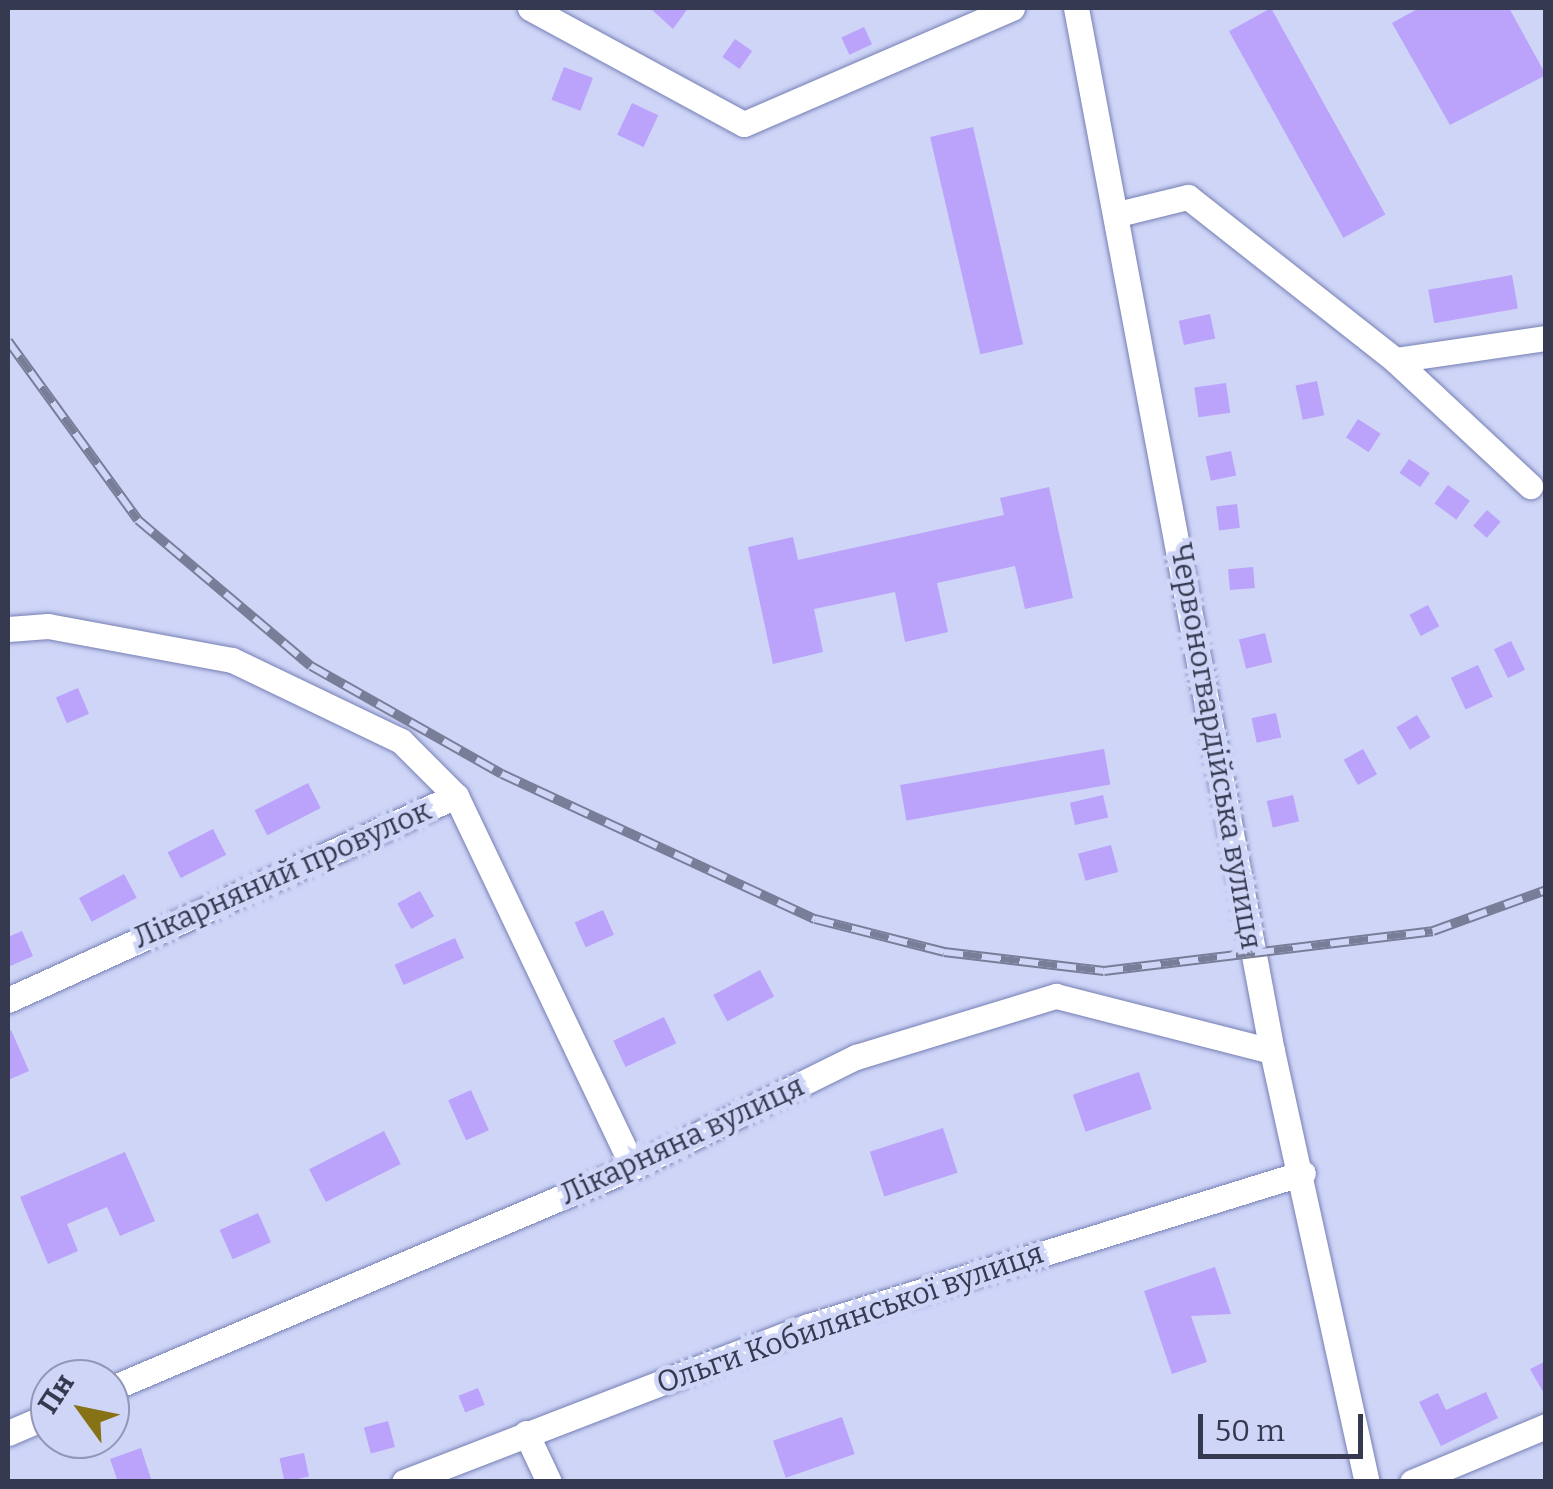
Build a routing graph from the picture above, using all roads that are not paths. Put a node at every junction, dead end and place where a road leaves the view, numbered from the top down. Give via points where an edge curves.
1 (530, 8) edge
2 (1012, 8) edge
3 (1076, 8) edge
4 (1118, 214) junction
5 (1546, 338) edge
6 (1395, 360) junction
7 (1530, 486) dead end
8 (8, 629) edge
9 (456, 796) junction
10 (8, 1000) edge
11 (1272, 1051) junction
12 (633, 1167) junction
13 (1302, 1173) junction
14 (130, 1381) edge
15 (1546, 1426) edge
16 (526, 1434) junction
17 (404, 1482) edge
18 (549, 1482) edge
19 (1367, 1482) edge
20 (1412, 1482) edge

1 - 2 street via 744,124
3 - 4 street, Червоногвардійська вулиця
4 - 6 street via 1188,197
4 - 11 street, Червоногвардійська вулиця
5 - 6 street
6 - 7 street
8 - 9 street via 48,626 232,660 401,741
9 - 10 street, Лікарняний провулок
9 - 12 street, Лікарняний провулок
11 - 12 street, Лікарняна вулиця via 1056,996 856,1057
11 - 13 street, Червоногвардійська вулиця
12 - 14 street, Лікарняна вулиця
13 - 16 street, Ольги Кобилянської вулиця via 809,1326
13 - 19 street, Червоногвардійська вулиця
15 - 20 street
16 - 17 street, Ольги Кобилянської вулиця
16 - 18 street

